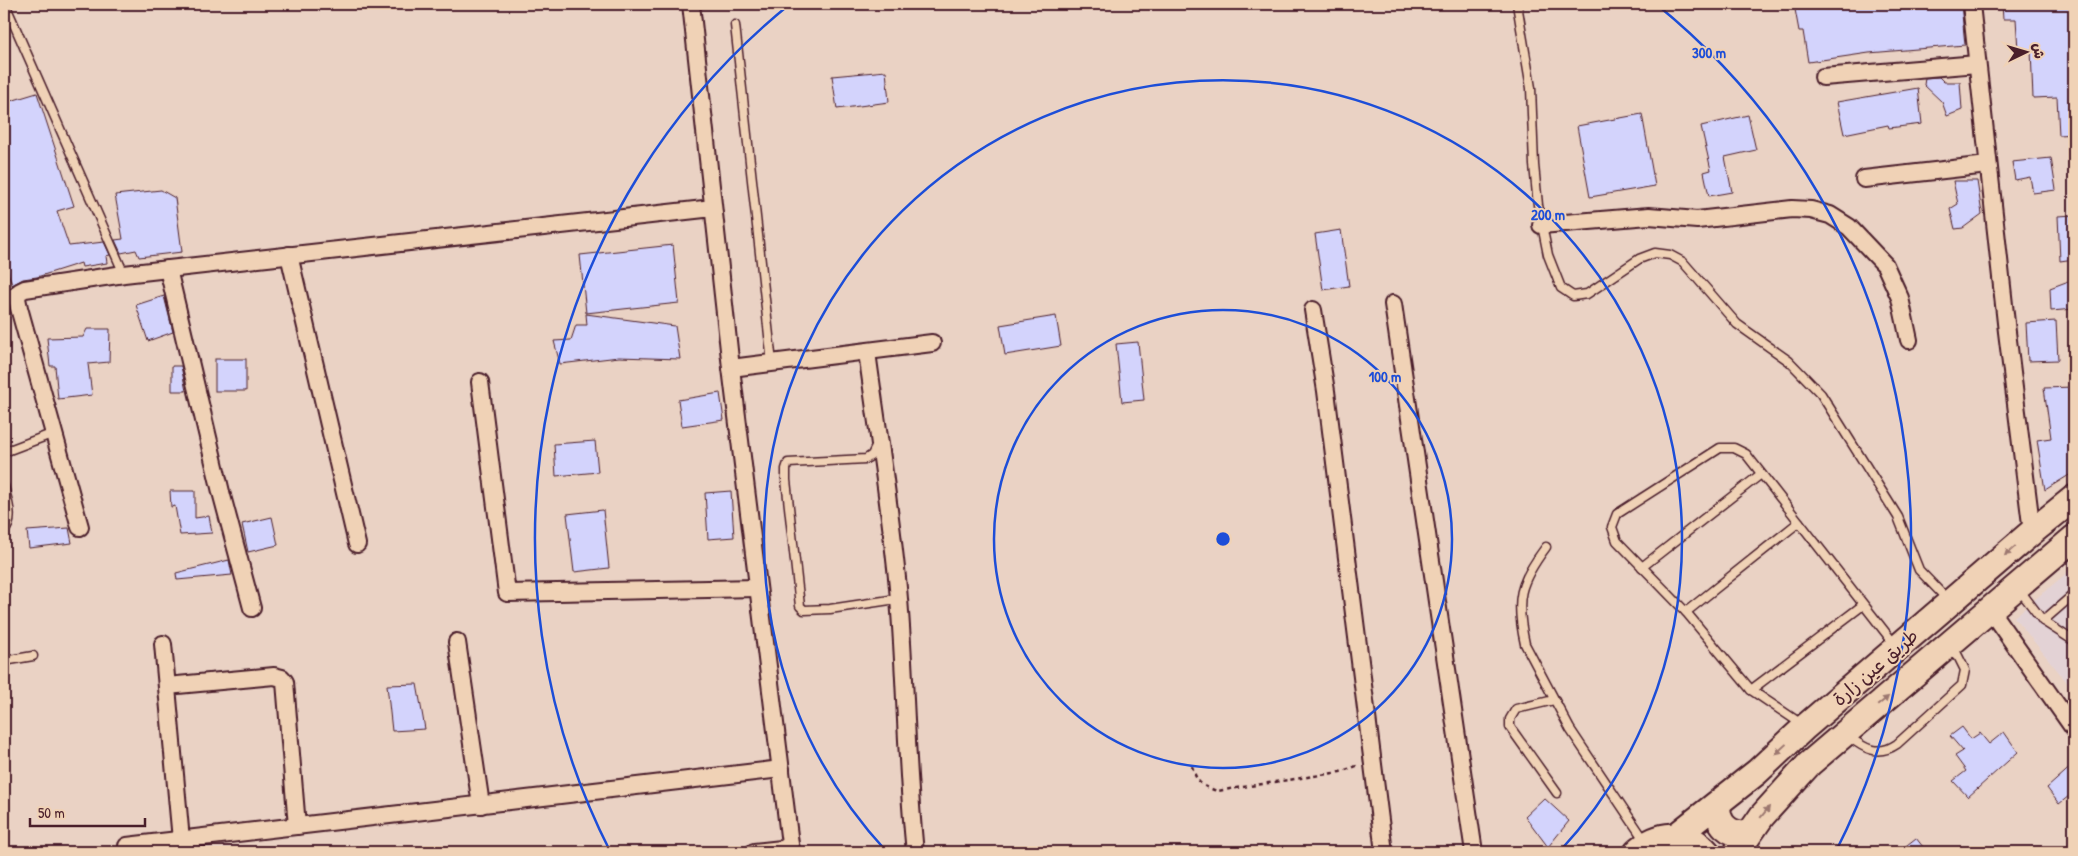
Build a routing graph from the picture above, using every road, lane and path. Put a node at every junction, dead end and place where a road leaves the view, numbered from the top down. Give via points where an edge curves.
1 (5, 4) edge
2 (692, 4) edge
3 (1517, 4) edge
4 (1971, 4) edge
5 (735, 25) dead end
6 (1977, 64) junction
7 (1823, 77) dead end
8 (1988, 165) junction
9 (1864, 179) dead end
10 (714, 208) junction
11 (1541, 225) junction
12 (289, 255) junction
13 (168, 269) junction
14 (124, 274) junction
15 (12, 293) edge
16 (1393, 304) dead end
17 (1313, 310) dead end
18 (1909, 340) dead end
19 (932, 343) dead end
20 (867, 352) junction
21 (772, 363) junction
22 (731, 368) junction
23 (480, 382) dead end
24 (54, 433) junction
25 (879, 441) junction
26 (4, 452) edge
27 (1761, 474) junction
28 (4, 486) edge
29 (2074, 498) edge
30 (1799, 522) junction
31 (80, 527) dead end
32 (4, 531) edge
33 (2032, 532) junction
34 (2074, 538) edge
35 (357, 544) dead end
36 (1546, 547) dead end
37 (1642, 567) junction
38 (2017, 587) junction
39 (758, 588) junction
40 (2074, 594) edge
41 (899, 600) junction
42 (1950, 603) junction
43 (1863, 605) junction
44 (252, 608) dead end
45 (1990, 610) junction
46 (1686, 612) junction
47 (2044, 620) junction
48 (2074, 641) edge
49 (457, 642) dead end
50 (1951, 643) junction
51 (163, 644) dead end
52 (1897, 648) junction
53 (33, 656) dead end
54 (4, 661) edge
55 (167, 686) junction
56 (1751, 690) junction
57 (1554, 700) junction
58 (1805, 727) junction
59 (2074, 729) edge
60 (1844, 734) junction
61 (1372, 761) junction
62 (1192, 766) dead end
63 (781, 769) junction
64 (1557, 793) dead end
65 (480, 804) junction
66 (1718, 804) junction
67 (297, 826) junction
68 (1676, 836) junction
69 (181, 840) junction
70 (1743, 843) edge
71 (126, 846) dead end
72 (1642, 848) edge
73 (791, 850) edge
74 (754, 852) edge
75 (915, 852) edge
76 (1384, 852) edge
77 (1474, 852) edge
78 (1707, 852) edge

1 - 14 lane
2 - 10 street
3 - 11 lane via 1531,88 1535,186
4 - 6 street
5 - 21 lane
6 - 7 street
6 - 8 street
8 - 9 street
8 - 33 street
10 - 12 street
10 - 22 street
11 - 18 street via 1649,216 1697,220 1792,209 1830,215 1849,227 1885,265 1900,298
11 - 42 lane via 1556,278 1561,288 1573,296 1587,294 1646,255 1663,253 1683,262 1737,324 1797,368 1821,394 1898,518 1919,570
12 - 13 street
12 - 35 street
13 - 14 street
13 - 44 street
14 - 15 street
15 - 24 street via 17,298
16 - 77 street
17 - 61 street via 1326,390
19 - 20 street
20 - 21 street
20 - 25 street
21 - 22 street
22 - 39 street
23 - 39 street via 508,593
24 - 26 lane
24 - 31 street
25 - 41 street
25 - 41 lane via 872,455 866,459 788,463 786,480 800,606 804,610 830,609
27 - 30 lane
27 - 37 lane
27 - 37 lane via 1746,454 1734,448 1720,448 1617,514 1612,527 1617,541
28 - 32 lane via 10,522
29 - 33 main road, طريق عين زارة
30 - 43 lane
30 - 46 lane
33 -> 42 main road, طريق عين زارة
34 - 38 main road, طريق عين زارة
36 - 57 lane via 1526,577 1520,603 1525,644
37 - 46 lane
38 - 45 main road, طريق عين زارة
38 - 47 lane
39 - 63 street
40 - 47 lane
41 - 75 street
42 - 52 main road, طريق عين زارة
43 - 52 lane
43 - 56 lane
45 - 50 main road, طريق عين زارة
45 - 59 street
46 - 56 lane
47 - 48 lane
49 - 65 street
60 -> 50 main road, طريق عين زارة
50 - 60 lane via 1965,670 1962,685 1897,744 1880,752 1871,751
51 - 55 street
52 - 58 main road, طريق عين زارة
53 - 54 lane
55 - 67 street via 274,676 282,678 285,682
55 - 69 street
56 - 58 lane
57 - 64 lane via 1516,709 1510,719 1510,727
57 - 72 lane
58 -> 66 main road, طريق عين زارة
70 -> 60 main road, طريق عين زارة via 1794,778
61 - 62 path via 1340,772 1217,791 1196,779
61 - 76 street
63 - 65 street
63 - 73 street
65 - 67 street
66 - 68 main road, طريق عين زارة
66 - 70 main road via 1719,818 1727,830
67 - 69 street
68 - 72 main road via 1656,839
68 - 78 main road via 1697,843
69 - 71 street
73 - 74 street

